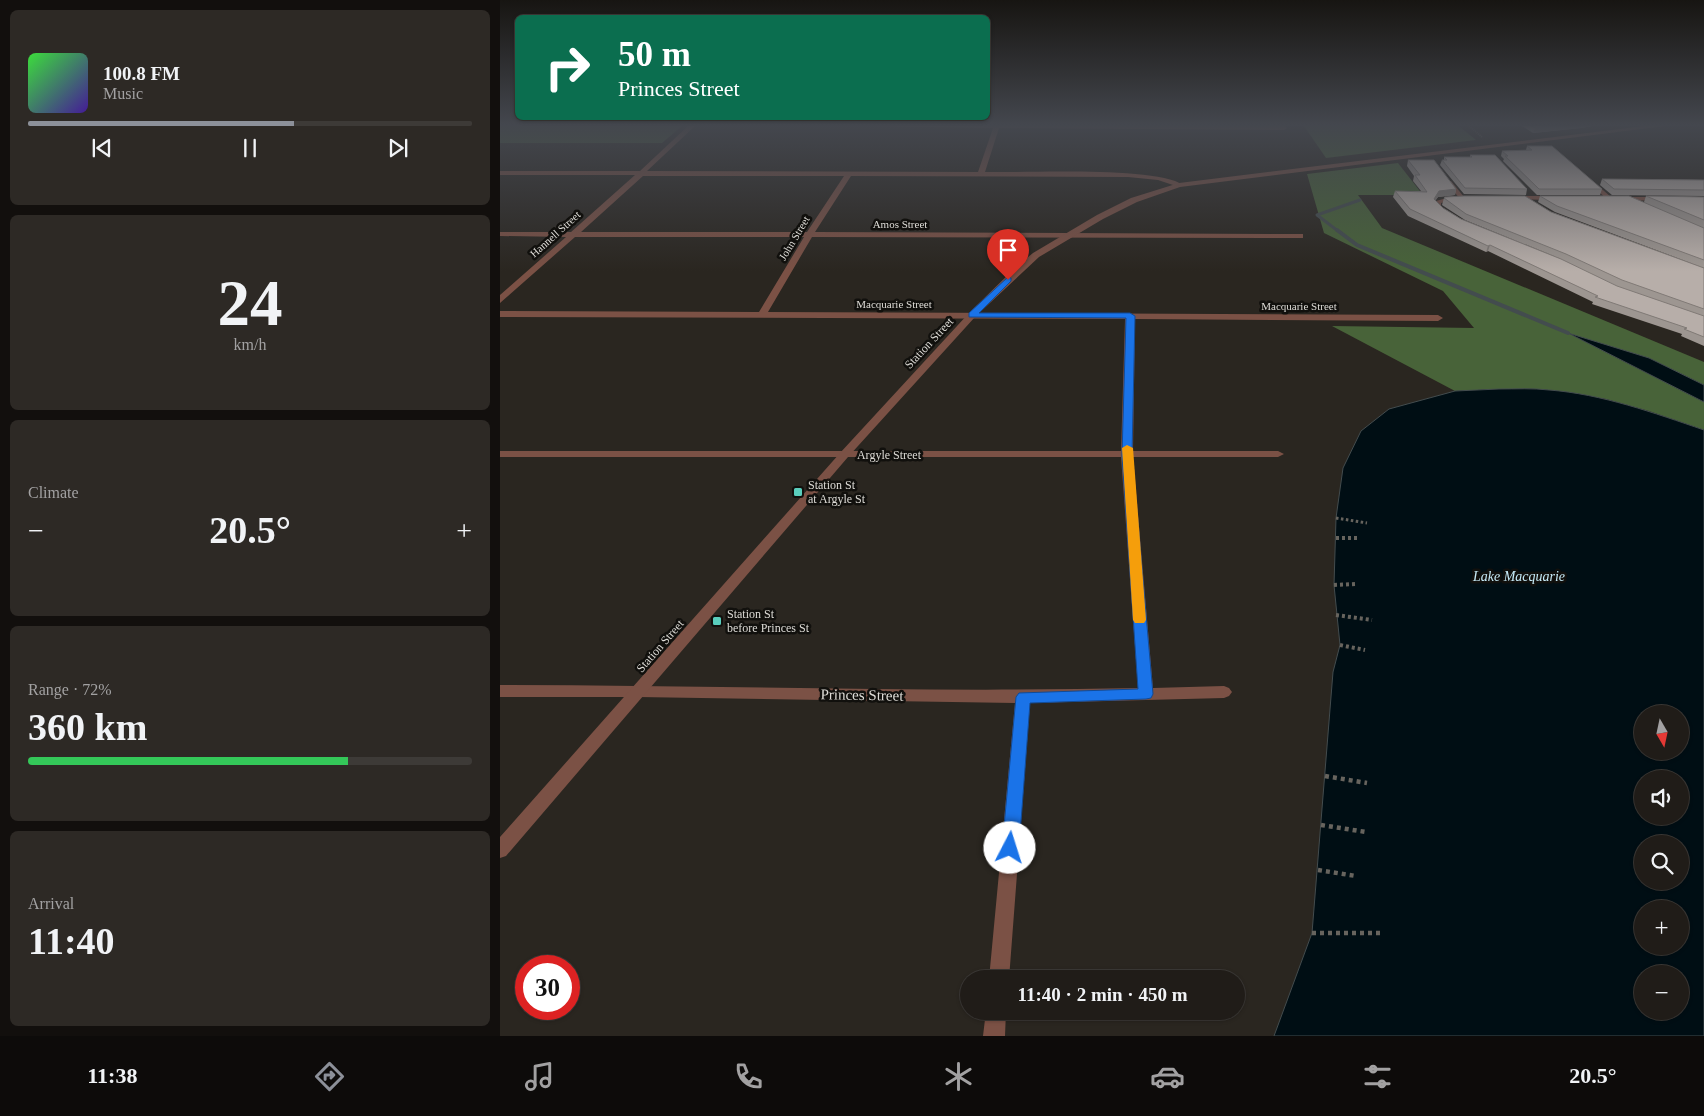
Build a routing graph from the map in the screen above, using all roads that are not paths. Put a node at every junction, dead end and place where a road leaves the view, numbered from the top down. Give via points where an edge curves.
1 (640, 174) edge
2 (849, 174) edge
3 (895, 174) edge
4 (1266, 174) edge
5 (981, 175) joint
6 (1446, 177) edge
7 (1590, 181) edge
8 (1179, 185) junction
9 (1528, 192) edge
10 (1462, 198) junction
11 (1471, 198) edge
12 (1516, 198) edge
13 (1553, 198) edge
14 (1601, 198) edge
15 (1610, 199) junction
16 (1627, 199) junction
17 (1665, 199) edge
18 (1533, 201) junction
19 (1645, 207) edge
20 (1450, 216) edge
21 (500, 234) edge
22 (572, 234) junction
23 (809, 234) junction
24 (1068, 235) junction
25 (1300, 236) dead end
26 (500, 300) edge
27 (500, 314) edge
28 (972, 315) junction
29 (761, 316) junction
30 (1130, 316) junction
31 (1438, 318) dead end
32 (500, 454) edge
33 (1278, 454) dead end
34 (844, 455) junction
35 (1127, 455) junction
36 (500, 690) edge
37 (638, 691) junction
38 (1224, 692) dead end
39 (1146, 694) junction
40 (1024, 697) junction
41 (500, 850) edge
42 (1000, 970) edge
43 (995, 1020) edge
44 (994, 1036) edge

1 - 22 street, Hannell Street
2 - 23 street, John Street
3 - 5 street
4 - 8 street, Station Street
5 - 8 street via 1128,176 1158,178
6 - 10 lane
7 - 15 lane
8 - 24 street, Station Street via 1134,200
9 - 18 lane
10 - 11 lane
10 - 20 lane via 1440,200 1438,208
12 - 18 lane
13 - 18 lane
14 - 15 lane
15 - 16 lane
16 - 17 lane
16 - 19 lane
21 - 22 street, Amos Street
22 - 23 street, Amos Street
22 - 26 street, Hannell Street
23 - 24 street, Amos Street
23 - 29 street, John Street
24 - 25 street, Amos Street
24 - 28 street, Station Street via 1020,268
27 - 29 street, Macquarie Street
28 - 29 street, Macquarie Street
28 - 30 street, Macquarie Street
28 - 34 street, Station Street
30 - 31 street, Macquarie Street
30 - 35 street
32 - 34 street, Argyle Street
33 - 35 street, Argyle Street
34 - 35 street, Argyle Street
34 - 37 street, Station Street
35 - 39 street
36 - 37 street, Princes Street
37 - 40 street, Princes Street
37 - 41 street, Station Street
38 - 39 street, Princes Street
39 - 40 street, Princes Street
40 - 42 street
43 - 44 street

